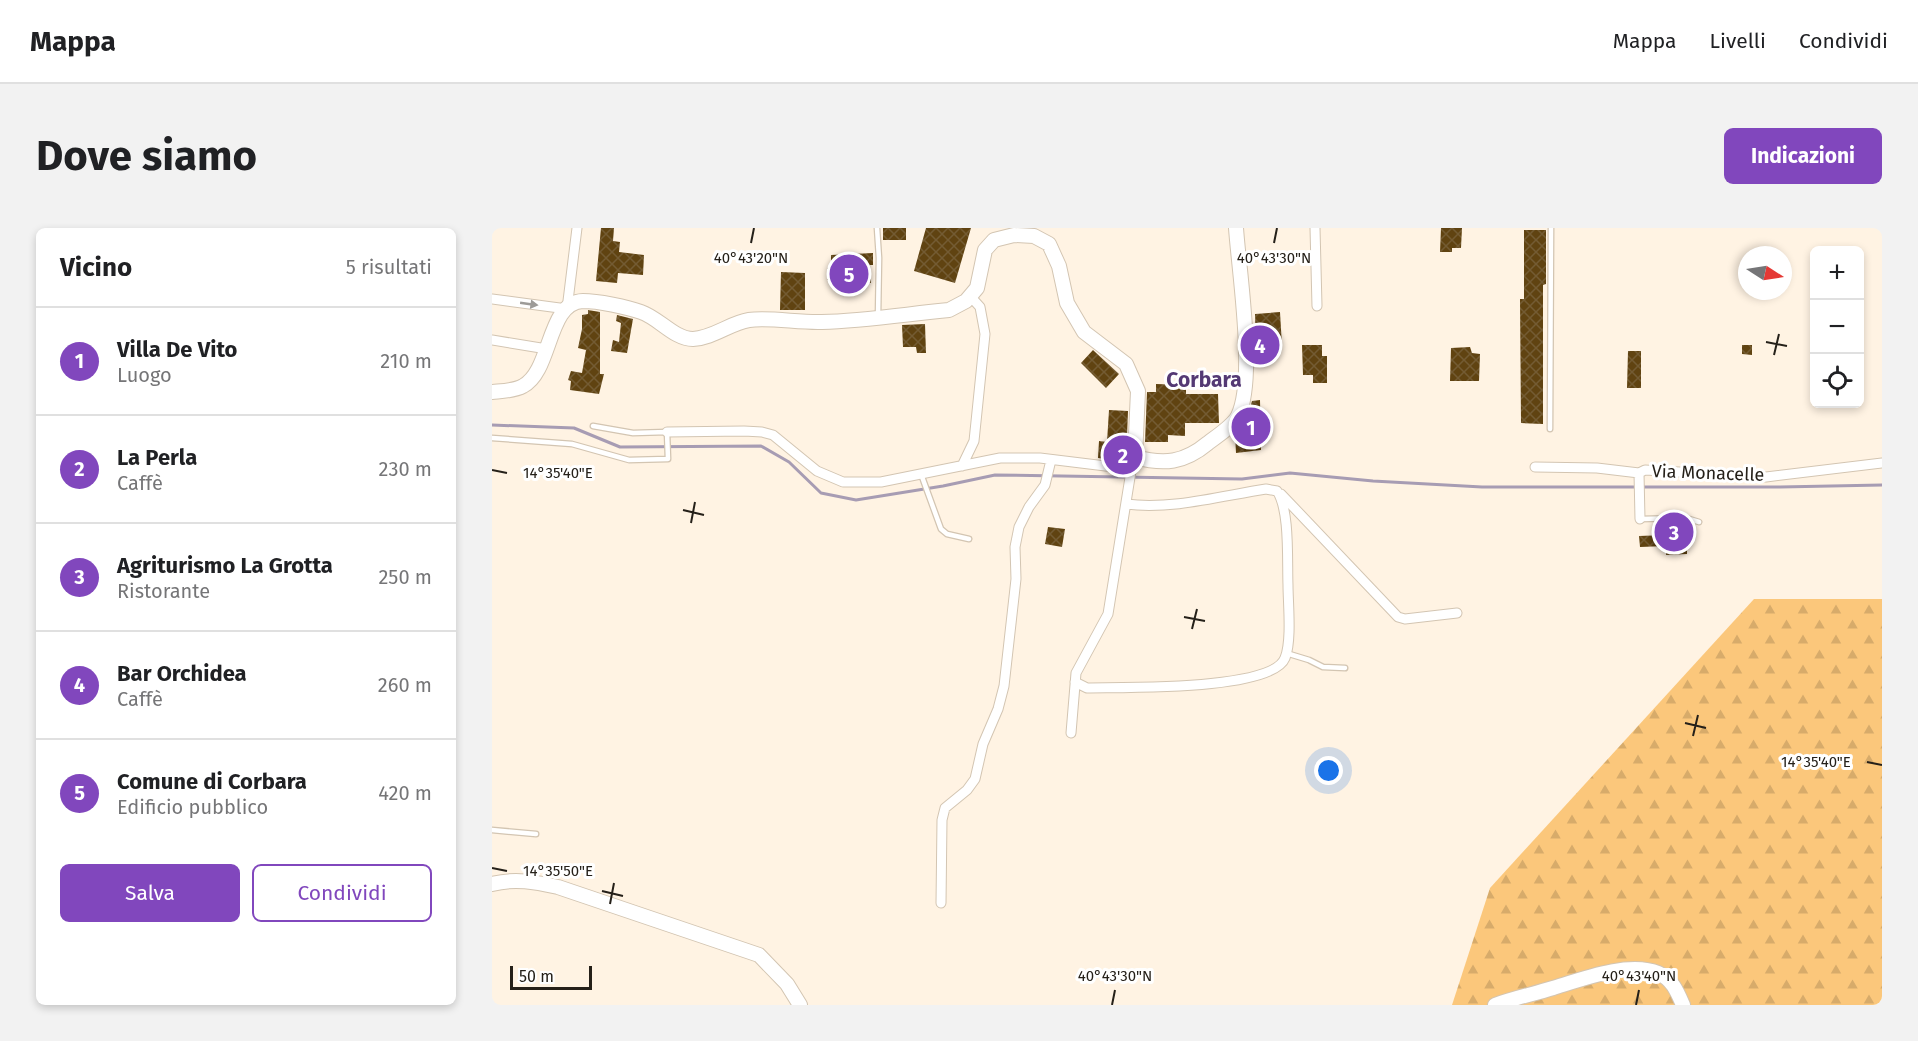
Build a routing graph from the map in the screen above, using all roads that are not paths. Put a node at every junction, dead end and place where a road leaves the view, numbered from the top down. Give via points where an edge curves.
1 (577, 228) edge
2 (877, 228) edge
3 (1236, 228) edge
4 (1315, 228) edge
5 (1551, 228) edge
6 (970, 296) junction
7 (492, 298) edge
8 (1317, 306) dead end
9 (567, 309) junction
10 (878, 316) junction
11 (492, 340) edge
12 (547, 349) junction
13 (492, 392) edge
14 (593, 426) dead end
15 (1550, 429) dead end
16 (667, 432) junction
17 (492, 438) edge
18 (1051, 460) junction
19 (1133, 463) junction
20 (1882, 463) edge
21 (962, 466) junction
22 (1535, 467) dead end
23 (1639, 472) junction
24 (922, 479) junction
25 (1279, 494) junction
26 (1126, 504) junction
27 (1640, 519) joint
28 (1699, 522) dead end
29 (969, 538) dead end
30 (1457, 614) dead end
31 (1286, 653) junction
32 (1345, 669) dead end
33 (1075, 682) junction
34 (1071, 733) dead end
35 (492, 830) edge
36 (536, 834) dead end
37 (492, 884) edge
38 (941, 903) dead end
39 (800, 1005) edge
40 (1495, 1005) edge
41 (1683, 1005) edge

1 - 9 street
2 - 10 lane
3 - 19 main road via 1246,351 1245,397 1237,418 1200,449 1177,461
4 - 8 street
5 - 15 lane
6 - 10 main road via 949,309
6 - 19 main road via 976,288 985,250 994,240 1034,236 1049,244 1059,266 1067,303 1084,332 1126,364 1138,391
6 - 21 street via 980,308 985,334 974,441
7 -> 9 street
9 - 10 main road via 581,301 642,312 677,335 691,339 749,320 822,322
9 - 12 main road via 554,326
11 - 12 street
12 - 13 main road via 534,379 522,387
14 - 16 lane via 633,433
16 - 17 lane via 668,459 629,460 572,444
16 - 24 street via 744,431 773,435 817,471 843,482
18 - 19 street
18 - 21 street via 1000,458
18 - 38 street via 1045,485 1019,527 1004,686 998,709 983,744 975,779 945,808 942,820
19 - 26 street
20 - 23 street, Via Monacelle via 1766,477
21 - 24 street
22 - 23 street, Via Monacelle
23 - 27 street
24 - 29 lane via 941,529
25 - 26 street via 1266,489 1184,502
25 - 30 street via 1398,617
25 - 31 street via 1286,534
26 - 33 street via 1108,614 1076,673
27 - 28 lane via 1686,518
31 - 32 lane via 1323,667
31 - 33 street via 1285,660 1275,669 1221,683 1087,688
33 - 34 street
35 - 36 lane
37 - 39 main road via 525,880 558,887 759,955 787,984
40 - 41 main road via 1625,970 1656,972 1669,980

